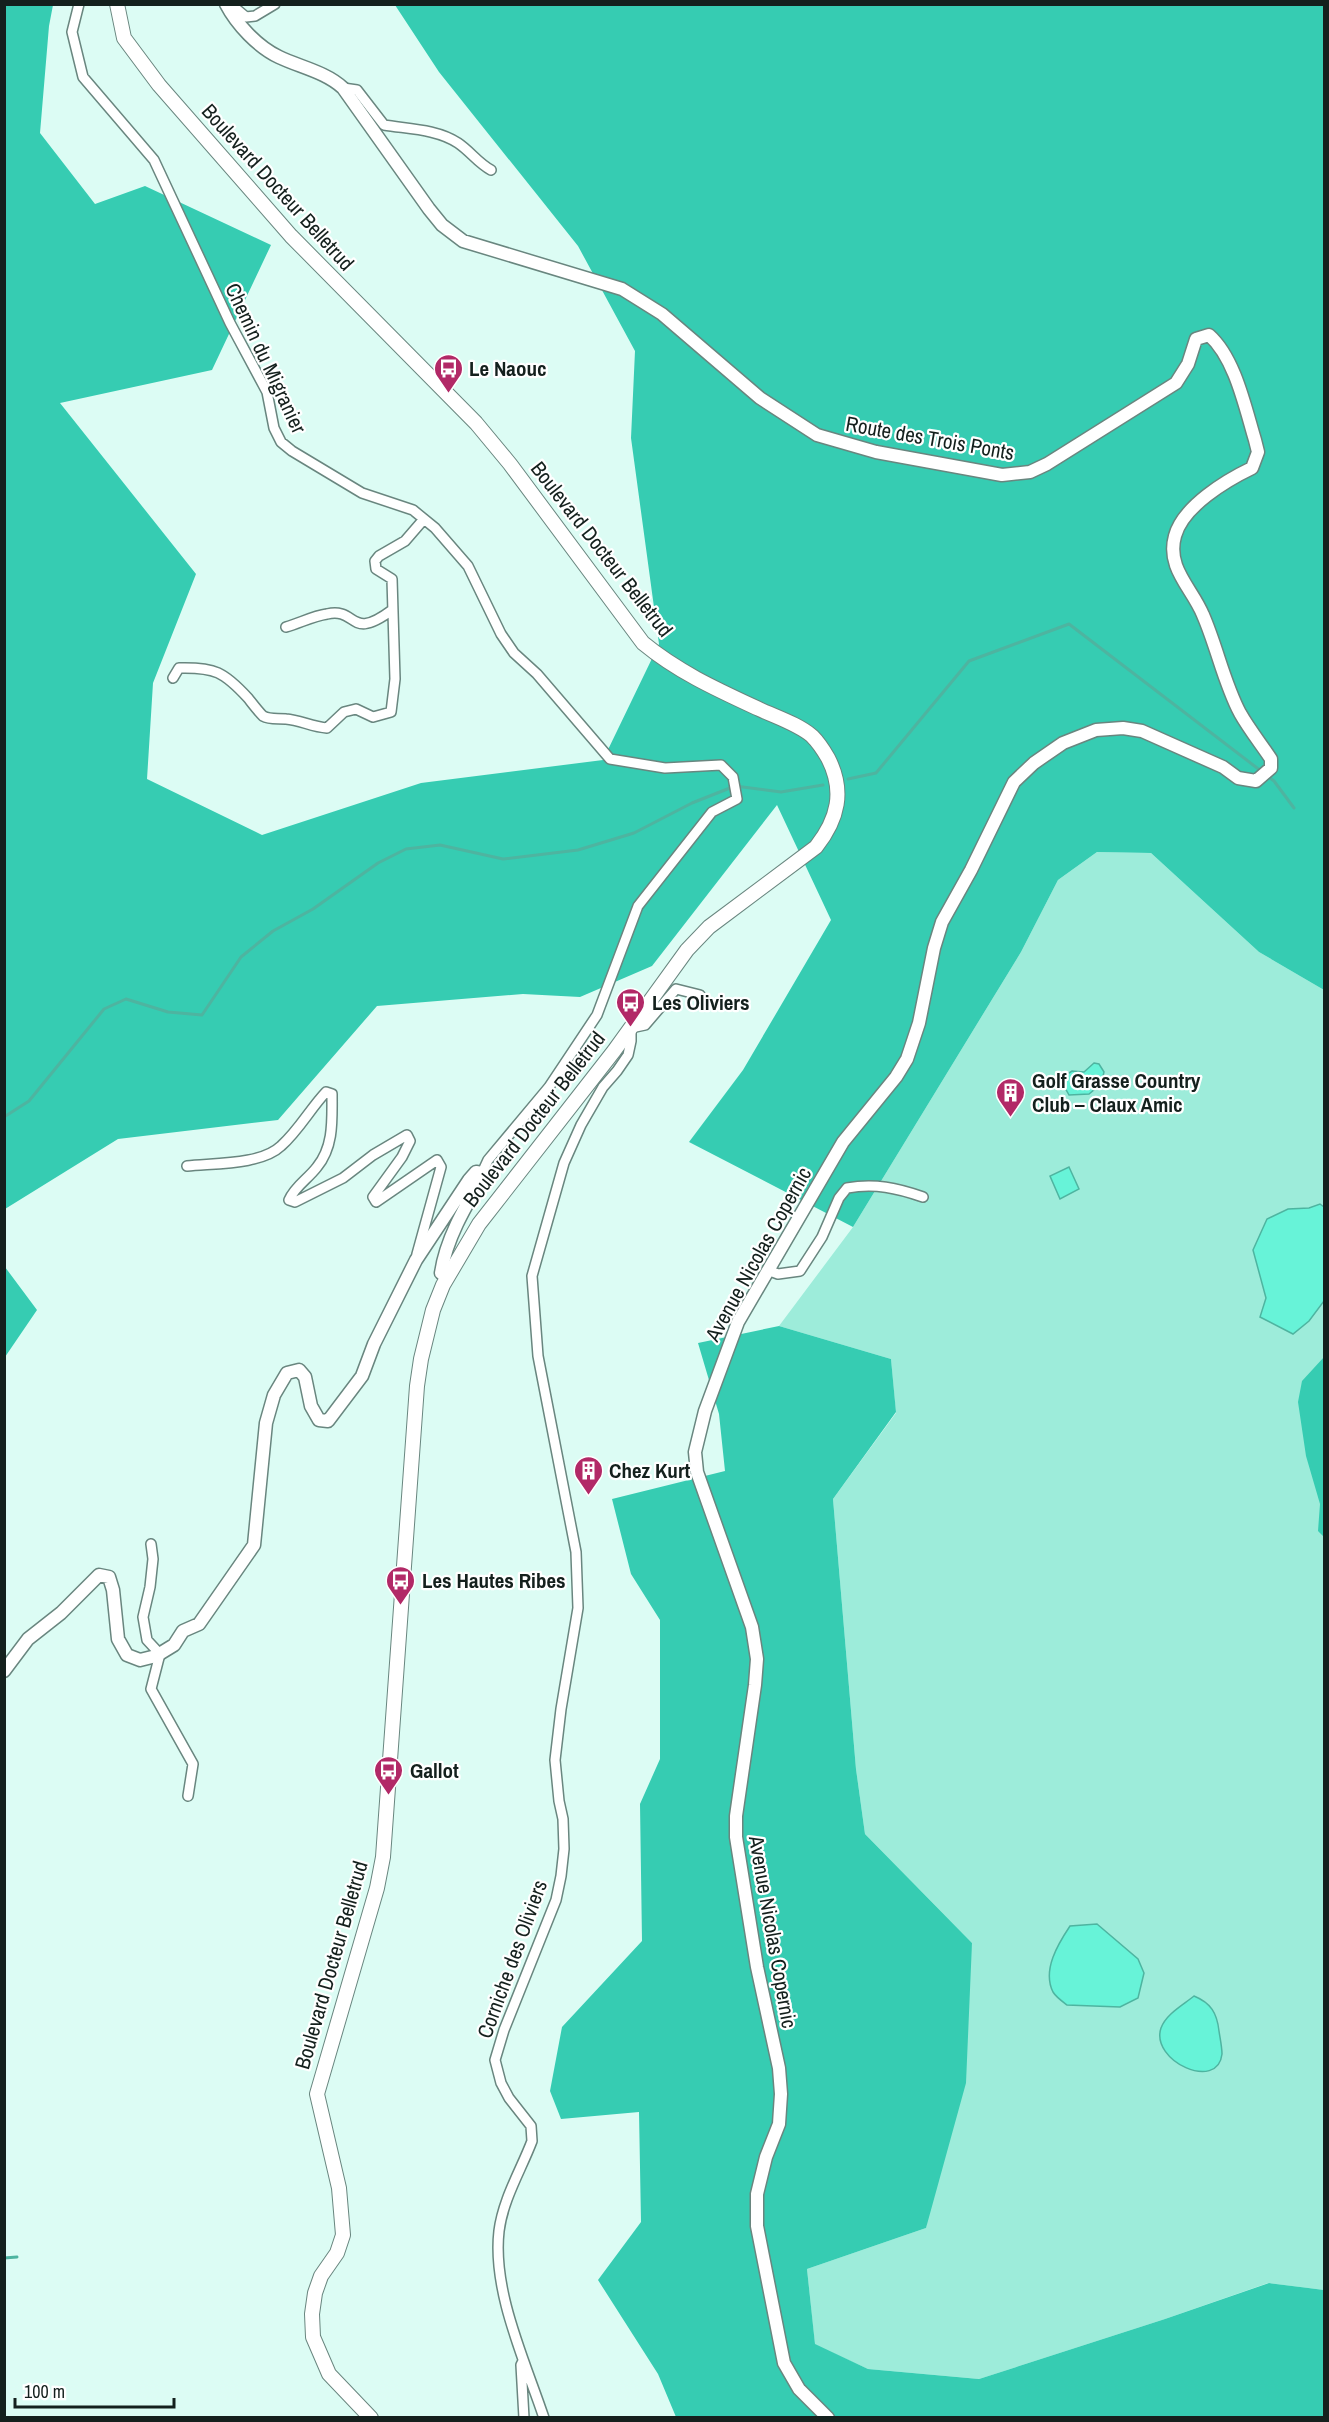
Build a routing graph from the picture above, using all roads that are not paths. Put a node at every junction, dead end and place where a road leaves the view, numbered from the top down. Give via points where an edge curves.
1 (79, 4) edge
2 (117, 4) edge
3 (274, 4) edge
4 (226, 6) edge
5 (343, 88) junction
6 (491, 170) dead end
7 (424, 519) junction
8 (392, 610) junction
9 (286, 627) dead end
10 (173, 678) dead end
11 (1257, 780) joint
12 (700, 994) dead end
13 (631, 1028) junction
14 (187, 1166) dead end
15 (482, 1173) junction
16 (922, 1197) dead end
17 (416, 1260) junction
18 (767, 1269) junction
19 (447, 1278) junction
20 (151, 1544) dead end
21 (160, 1654) junction
22 (4, 1671) edge
23 (188, 1796) dead end
24 (525, 2359) junction
25 (371, 2418) edge
26 (524, 2418) edge
27 (544, 2418) edge
28 (828, 2418) edge

1 - 7 street, Chemin du Migranier via 72,32 83,77 154,160 230,323 267,392 281,442 362,493 413,510
2 - 13 main road, Boulevard Docteur Belletrud via 124,38 159,86 291,236 476,423 644,643 692,677 812,736 834,769 838,787 836,814 816,847 709,927 667,975
3 - 4 street via 246,17
4 - 5 street, Route des Trois Ponts via 244,29 277,56 334,79
5 - 6 street via 357,90 384,125 441,134
5 - 11 street, Route des Trois Ponts via 429,209 463,241 622,289 662,314 760,399 817,435 876,452 992,473 1030,472 1176,383 1188,364 1196,339 1209,335 1231,365 1256,446 1256,462 1223,483 1188,516 1175,534 1173,555 1176,568 1202,613 1240,713 1271,759 1271,768
7 - 8 street via 405,541 375,561 376,569 392,579
7 - 15 street, Chemin du Migranier via 468,566 514,653 610,759 665,768 721,765 734,777 737,799 712,812 638,906 597,1015 549,1088 488,1160
8 - 9 street via 369,624 327,614
8 - 10 street via 395,680 391,712 374,717 356,709 344,712 327,728 315,728 264,716 230,678 213,671 179,668
11 - 18 street, Avenue Nicolas Copernic via 1238,778 1142,731 1123,728 1096,730 1063,743 1014,782 942,922 907,1059 843,1142
12 - 13 street via 676,989 645,1025
13 - 19 main road, Boulevard Docteur Belletrud via 479,1224
13 - 24 street, Corniche des Oliviers via 628,1055 603,1087 564,1163 532,1276 538,1356 576,1552 578,1608 555,1760 563,1819 561,1876 556,1900 495,2061 501,2083 531,2126 532,2134 505,2207 498,2258 504,2302
14 - 17 street via 267,1156 294,1133 326,1092 332,1094 331,1137 326,1153 289,1200 295,1202 343,1178 407,1135 410,1141 402,1157 372,1197 376,1202 437,1160 441,1167
15 - 17 street via 476,1172 469,1180
15 - 19 street via 443,1257 441,1273
16 - 18 street via 894,1187 847,1188 800,1271 778,1274
17 - 21 street via 362,1376 328,1421 320,1420 311,1406 304,1377 298,1370 287,1373 274,1395 266,1423 254,1545 199,1624 183,1631 174,1645
18 - 28 street, Avenue Nicolas Copernic via 721,1365 702,1419 695,1459 752,1627 757,1659 736,1838 779,2068 782,2109 757,2194 757,2226 784,2363 799,2389
19 - 25 main road, Boulevard Docteur Belletrud via 433,1310 417,1386 384,1857 317,2094 339,2188 343,2235 315,2293 313,2337 330,2374
20 - 21 street via 150,1587 143,1617 147,1640
21 - 22 street via 140,1660 120,1646 109,1576 99,1575 28,1640
21 - 23 street via 152,1689 193,1764
24 - 26 street via 521,2365
24 - 27 street, Corniche des Oliviers

